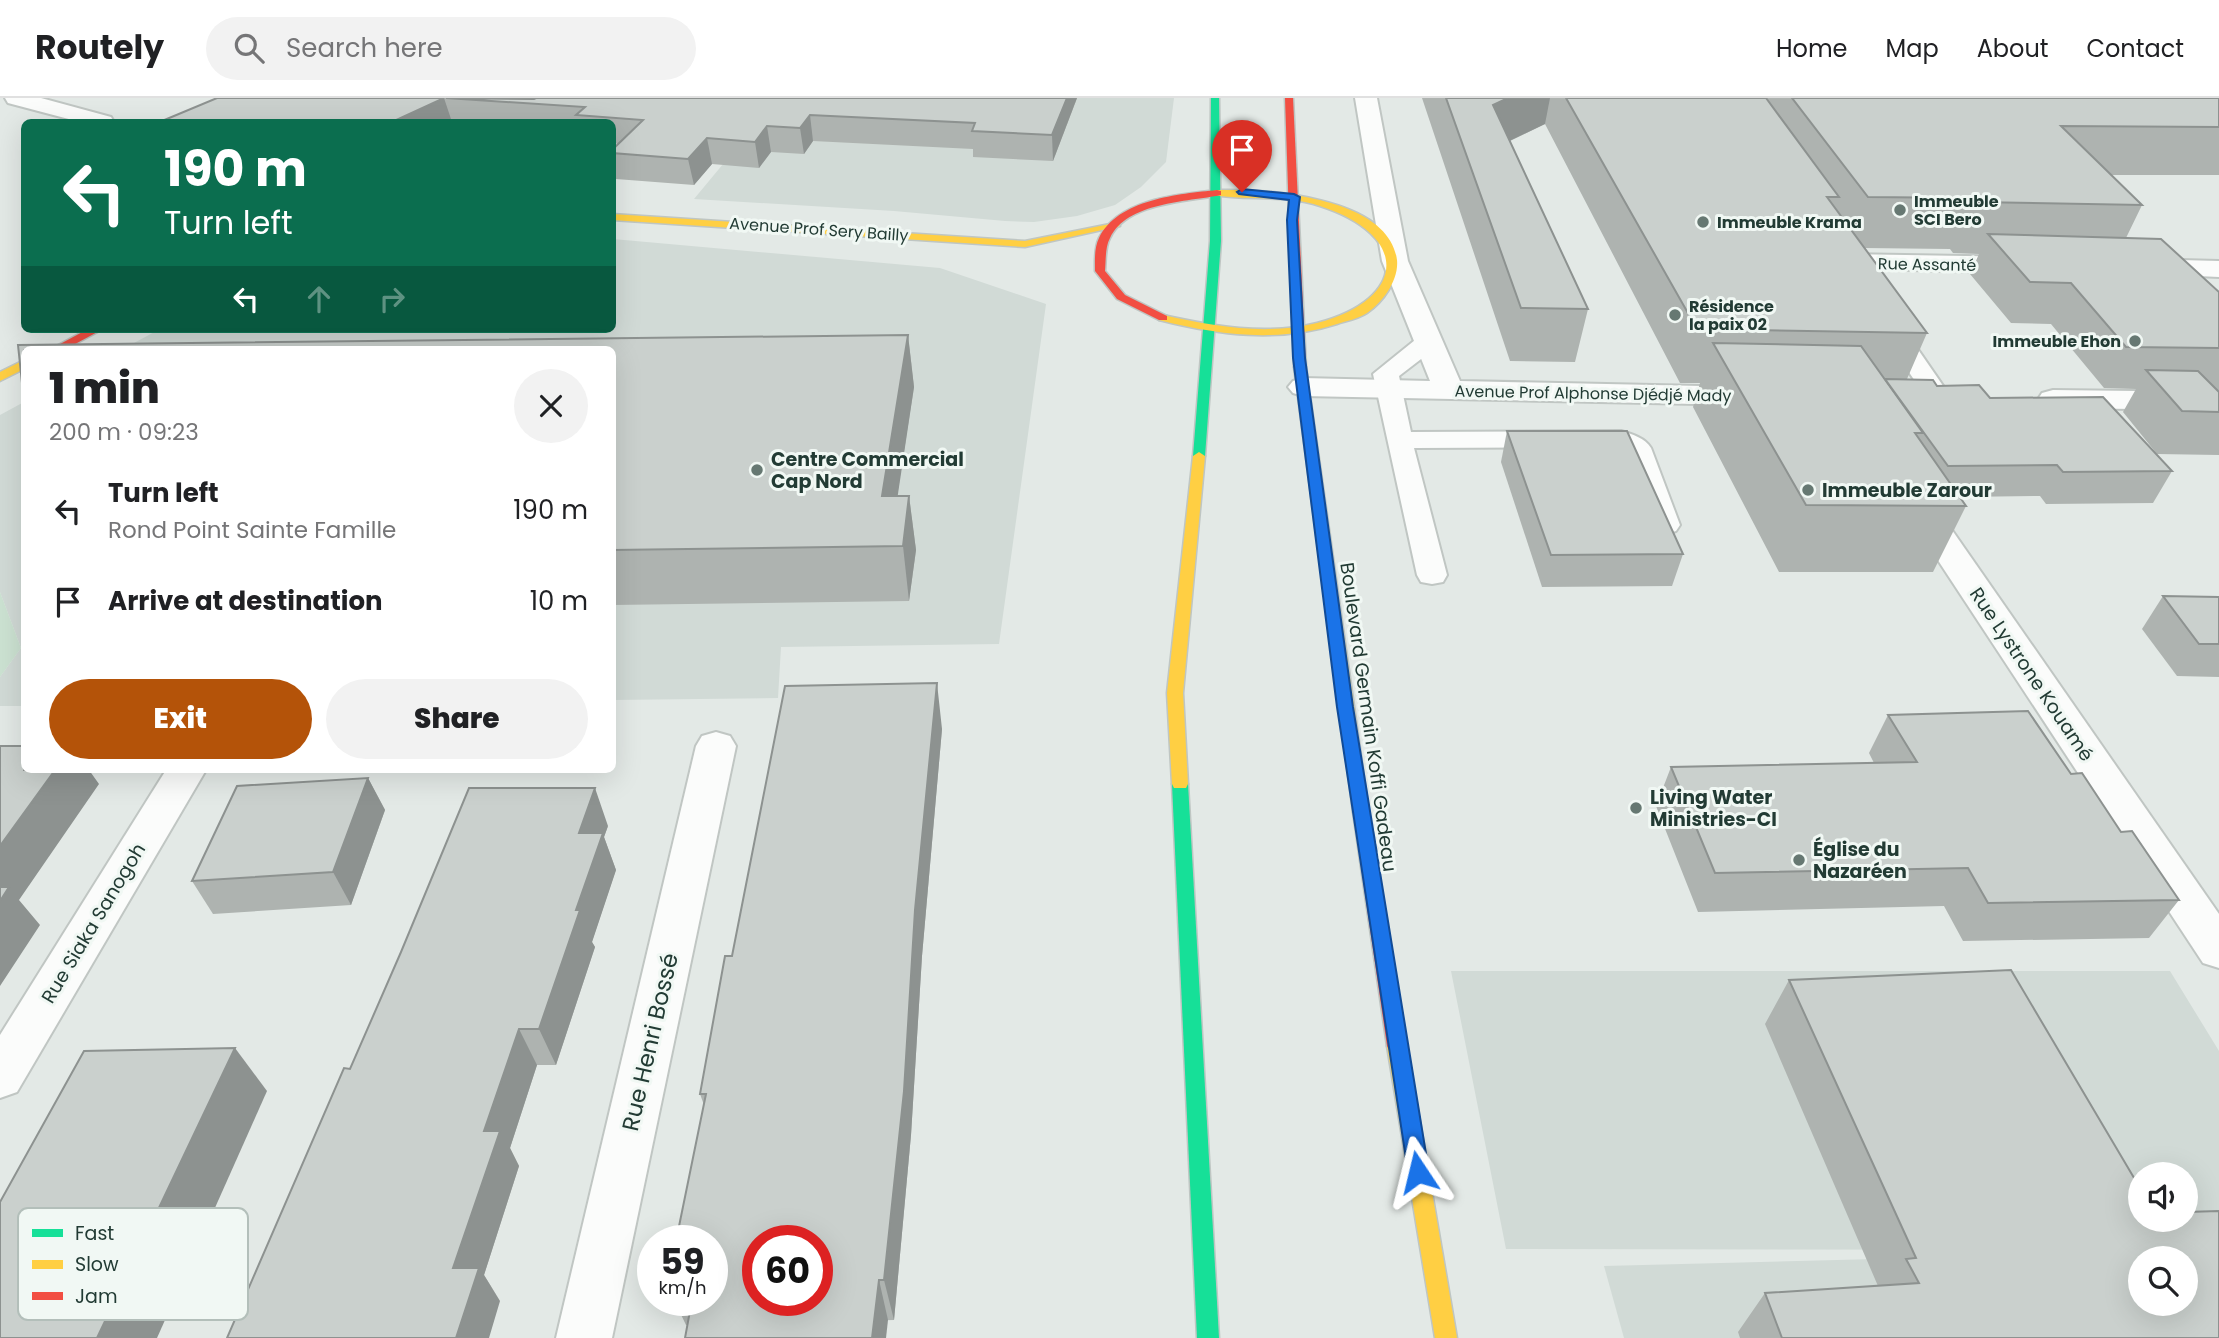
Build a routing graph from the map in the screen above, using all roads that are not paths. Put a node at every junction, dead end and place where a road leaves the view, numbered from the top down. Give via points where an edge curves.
1 (16, 98) edge
2 (1215, 98) edge
3 (1289, 98) edge
4 (1366, 98) edge
5 (92, 119) edge
6 (1217, 192) junction
7 (1294, 197) junction
8 (616, 217) edge
9 (1115, 226) junction
10 (1830, 240) edge
11 (1025, 244) junction
12 (1051, 255) dead end
13 (1395, 261) junction
14 (1845, 262) junction
15 (2053, 266) edge
16 (2122, 267) edge
17 (2219, 269) edge
18 (1861, 285) edge
19 (1877, 308) edge
20 (1212, 330) junction
21 (1298, 331) junction
22 (89, 333) edge
23 (1429, 341) junction
24 (62, 346) edge
25 (21, 366) edge
26 (0, 377) edge
27 (1303, 387) junction
28 (1449, 390) junction
29 (1777, 396) edge
30 (1899, 398) edge
31 (1952, 399) joint
32 (2020, 399) edge
33 (2214, 415) edge
34 (1399, 440) junction
35 (1900, 478) edge
36 (1676, 552) edge
37 (1432, 576) dead end
38 (716, 746) dead end
39 (184, 773) edge
40 (2219, 950) edge
41 (0, 1077) edge
42 (1448, 1337) edge
43 (584, 1338) edge
44 (1208, 1338) edge

1 - 5 street
2 - 6 main road
3 - 7 main road, Boulevard Germain Koffi Gadeau
4 - 13 street
6 - 7 main road
6 - 9 main road via 1157,203
6 - 20 main road
7 - 13 main road via 1363,223 1378,234
7 - 21 main road, Boulevard Germain Koffi Gadeau
8 - 11 main road, Avenue Prof Sery Bailly
9 - 11 main road, Avenue Prof Sery Bailly
9 - 20 main road via 1098,249 1096,274 1130,303 1153,315
10 - 14 lane
11 - 12 main road, Avenue Prof Sery Bailly
13 - 21 main road via 1387,289 1374,302 1331,325
13 - 23 street
14 - 15 street, Rue Assanté
14 - 18 lane
16 - 17 street
19 - 31 lane
20 - 21 main road via 1258,335
20 - 44 main road via 1175,693
21 - 27 main road, Boulevard Germain Koffi Gadeau
22 - 24 main road
23 - 28 street
23 - 34 lane via 1386,374
25 - 26 main road
27 - 28 street, Avenue Prof Alphonse Djédjé Mady
27 - 42 main road, Boulevard Germain Koffi Gadeau via 1395,1037
28 - 29 street, Avenue Prof Alphonse Djédjé Mady
30 - 31 street
32 - 33 street via 2183,400
34 - 36 lane via 1629,442 1638,448
34 - 37 lane
35 - 40 street, Rue Lystrone Kouamé
38 - 43 street, Rue Henri Bossé
39 - 41 street, Rue Siaka Sanogoh

